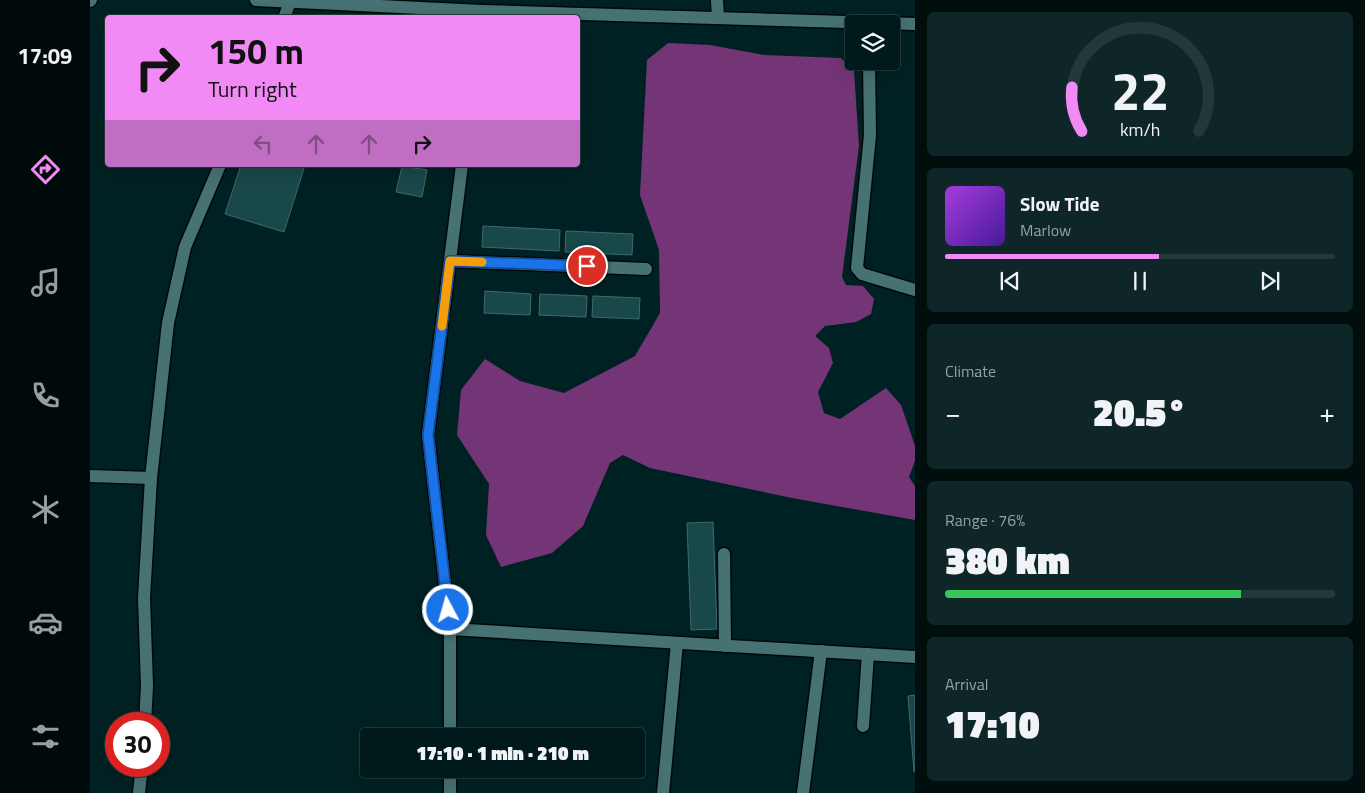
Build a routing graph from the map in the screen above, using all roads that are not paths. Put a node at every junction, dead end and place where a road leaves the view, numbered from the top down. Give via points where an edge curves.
1 (256, 0) edge
2 (718, 0) edge
3 (290, 2) junction
4 (482, 14) edge
5 (285, 15) edge
6 (541, 15) edge
7 (580, 16) edge
8 (718, 18) junction
9 (845, 22) edge
10 (900, 24) edge
11 (915, 24) edge
12 (870, 70) edge
13 (219, 167) edge
14 (462, 167) edge
15 (450, 261) junction
16 (646, 269) dead end
17 (915, 290) edge
18 (90, 476) edge
19 (151, 478) junction
20 (724, 554) dead end
21 (450, 629) junction
22 (677, 643) junction
23 (725, 646) junction
24 (821, 651) junction
25 (868, 654) junction
26 (915, 657) edge
27 (146, 712) edge
28 (863, 726) dead end
29 (450, 728) edge
30 (141, 777) edge
31 (450, 778) edge
32 (803, 792) edge
33 (139, 793) edge
34 (450, 793) edge
35 (662, 793) edge

1 - 3 street
2 - 8 street
3 - 4 street
3 - 5 street
4 - 6 street
7 - 8 street
8 - 9 street
10 - 11 street
12 - 17 street via 870,135 857,268 862,274
13 - 19 street via 185,247 168,323
14 - 15 street
15 - 16 street
15 - 21 street via 428,435
18 - 19 street
19 - 27 street via 144,598
20 - 23 street
21 - 22 street
21 - 29 street
22 - 23 street
22 - 35 street
23 - 24 street
24 - 25 street
24 - 32 street
25 - 26 street
25 - 28 street
30 - 33 street
31 - 34 street

